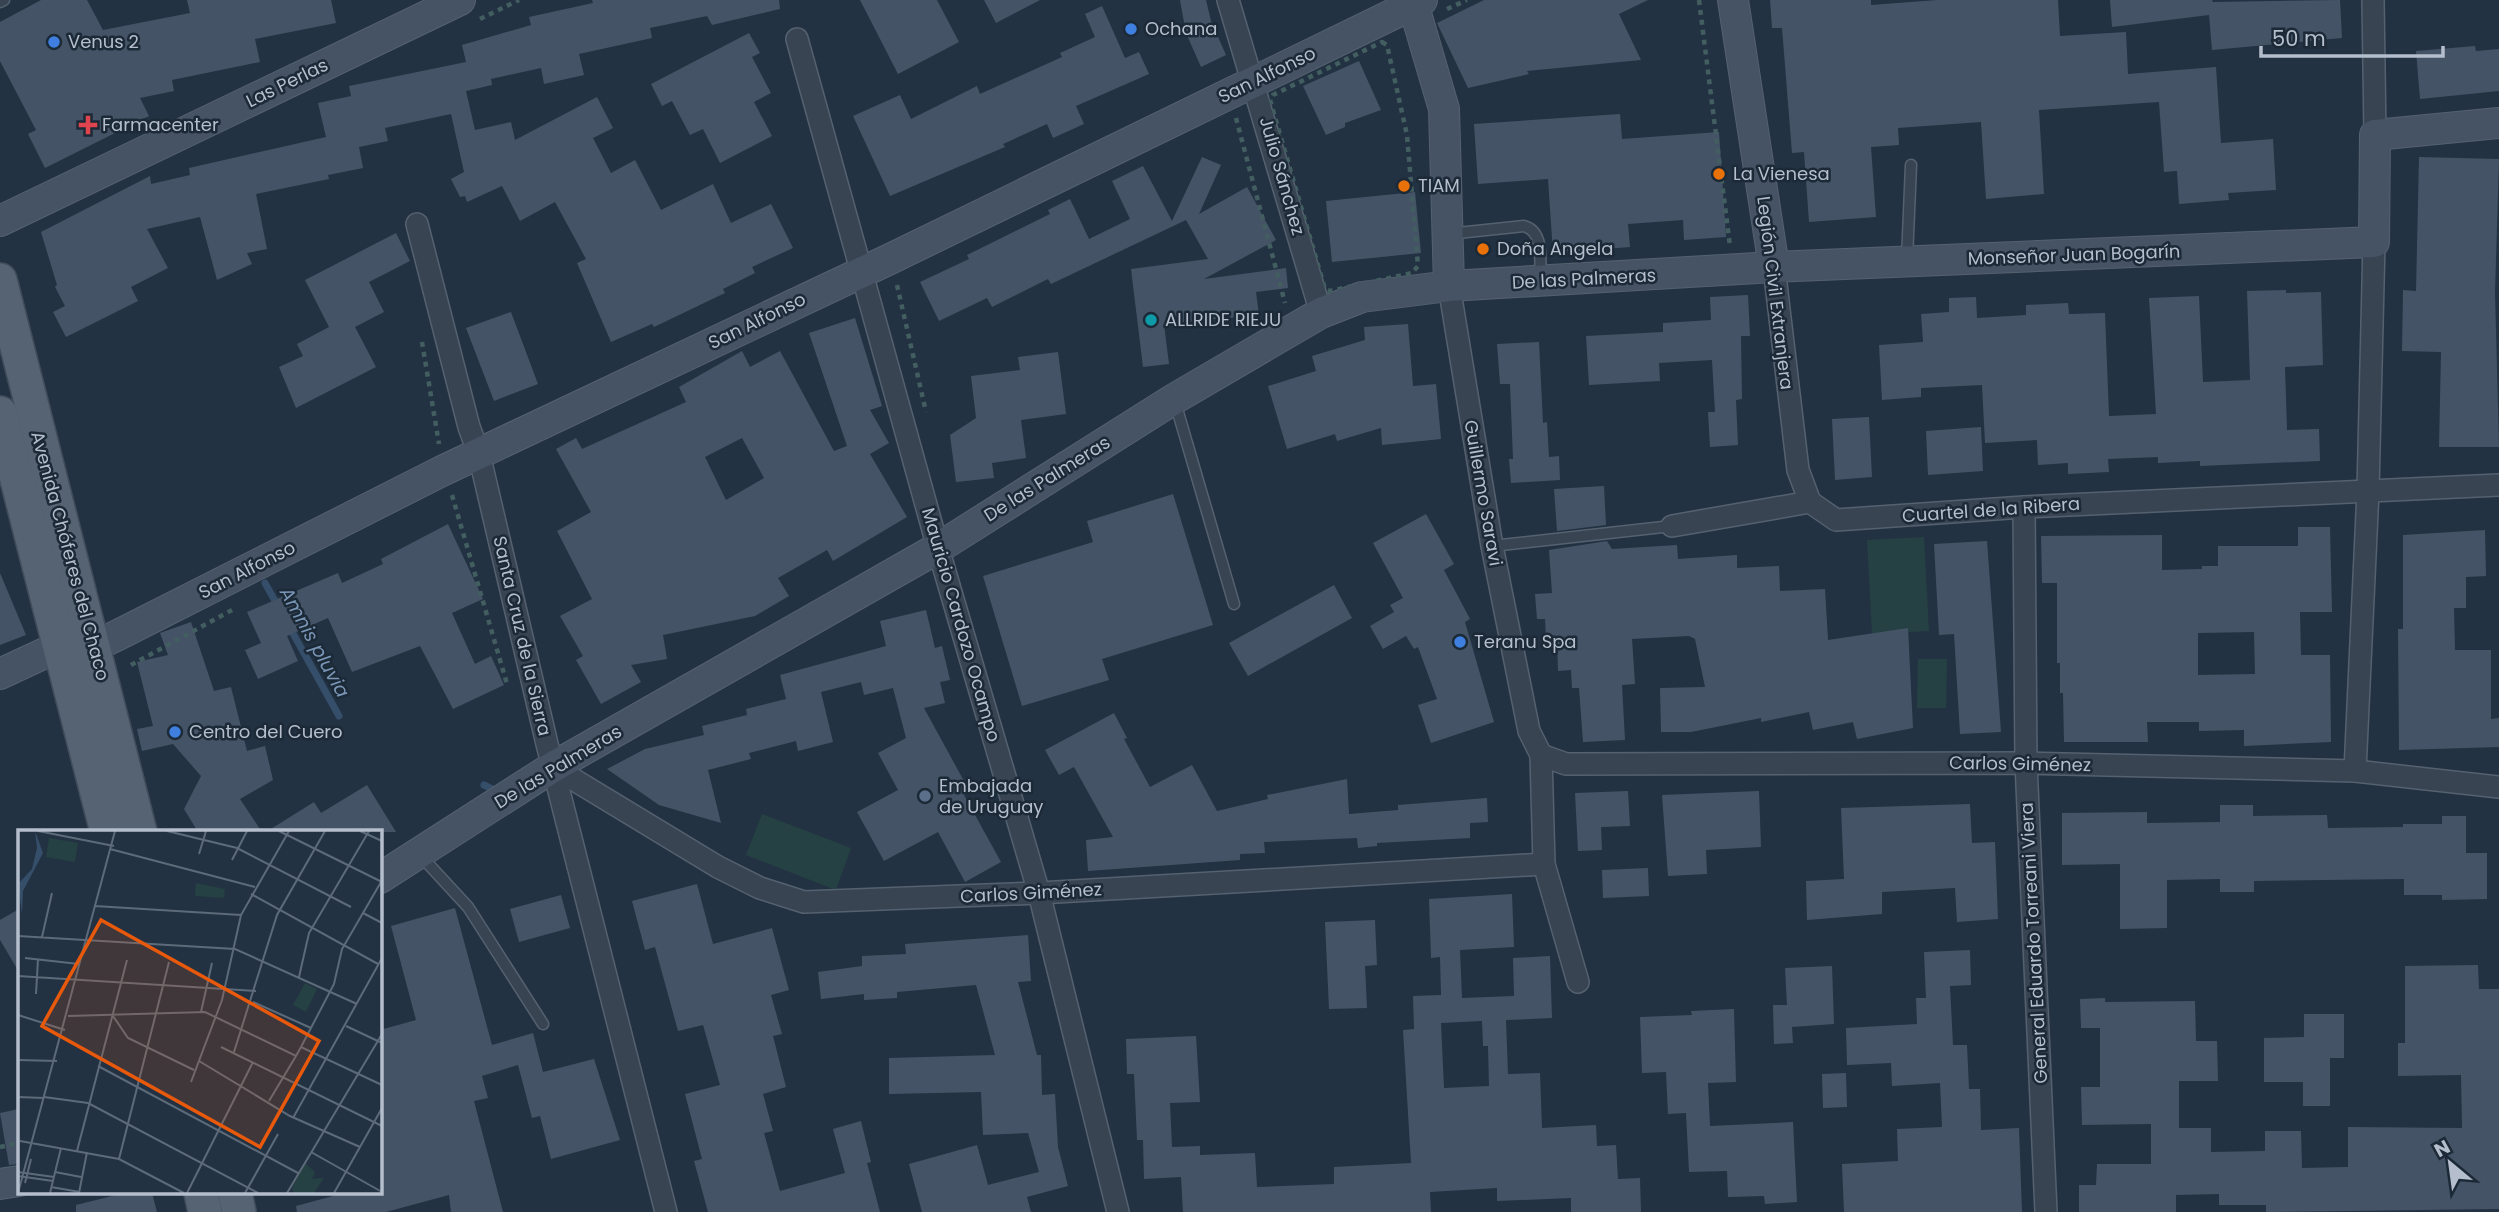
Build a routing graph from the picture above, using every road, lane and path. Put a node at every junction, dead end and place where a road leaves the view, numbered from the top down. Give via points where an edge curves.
1 (460, 0) edge
2 (1228, 0) edge
3 (1699, 0) edge
4 (1733, 0) edge
5 (2372, 0) edge
6 (1416, 2) edge
7 (797, 39) dead end
8 (1385, 44) dead end
9 (1252, 82) junction
10 (1232, 115) dead end
11 (2499, 123) edge
12 (2375, 135) junction
13 (1911, 165) dead end
14 (0, 221) edge
15 (417, 224) dead end
16 (1447, 234) junction
17 (2374, 242) junction
18 (1730, 248) dead end
19 (1907, 262) junction
20 (1774, 267) junction
21 (1414, 271) dead end
22 (862, 272) junction
23 (0, 279) edge
24 (1542, 281) junction
25 (897, 284) dead end
26 (1449, 286) junction
27 (1286, 307) dead end
28 (1321, 313) junction
29 (1174, 400) junction
30 (0, 414) edge
31 (928, 417) dead end
32 (479, 454) junction
33 (2499, 485) edge
34 (2368, 491) junction
35 (451, 495) dead end
36 (10, 497) edge
37 (1810, 502) junction
38 (2024, 507) junction
39 (1672, 526) joint
40 (1492, 546) junction
41 (938, 548) junction
42 (1234, 604) dead end
43 (235, 608) dead end
44 (58, 647) junction
45 (93, 647) junction
46 (131, 665) dead end
47 (0, 674) edge
48 (509, 691) dead end
49 (1541, 755) junction
50 (2026, 763) junction
51 (553, 767) junction
52 (2355, 771) junction
53 (2499, 787) edge
54 (106, 830) edge
55 (139, 830) edge
56 (420, 855) junction
57 (1544, 864) junction
58 (382, 877) edge
59 (1039, 893) junction
60 (1578, 982) dead end
61 (543, 1024) dead end
62 (18, 1143) edge
63 (0, 1147) edge
64 (18, 1181) edge
65 (0, 1184) edge
66 (201, 1194) edge
67 (218, 1194) edge
68 (235, 1194) edge
69 (205, 1212) edge
70 (225, 1212) edge
71 (239, 1212) edge
72 (666, 1212) edge
73 (1118, 1212) edge
74 (2046, 1212) edge

1 - 14 street, Las Perlas
2 - 9 street, Julio Sánchez
3 - 18 path
4 - 20 street, Legión Civil Extranjera
5 - 12 street
6 - 9 street, San Alfonso
6 - 16 street, Guillermo Saravi via 1444,109
7 - 22 street, Mauricio Cardozo Ocampo
8 - 21 path via 1407,135 1418,266
9 - 22 street, San Alfonso
9 - 28 street, Julio Sánchez
10 - 27 path, Julio Sánchez via 1236,116
11 - 12 street
12 - 17 street
13 - 19 lane
15 - 32 street, Santa Cruz de la Sierra via 468,427
16 - 24 lane via 1533,228 1538,236
16 - 26 street, Guillermo Saravi
17 - 19 street, Monseñor Juan Bogarín
17 - 34 street
19 - 20 street, Monseñor Juan Bogarín
20 - 24 street, De las Palmeras
20 - 37 street, Legión Civil Extranjera via 1798,470
22 - 32 street, San Alfonso
22 - 41 street, Mauricio Cardozo Ocampo
23 - 45 main road, Avenida Chóferes del Chaco
24 - 26 street, De las Palmeras
25 - 31 path
26 - 28 street, De las Palmeras via 1362,297
26 - 40 street, Guillermo Saravi
28 - 29 street, De las Palmeras
29 - 41 street, De las Palmeras
29 - 42 lane
30 - 36 main road, Avenida Chóferes del Chaco
32 - 45 street, San Alfonso
32 - 51 street, Santa Cruz de la Sierra
33 - 34 street, Cuartel de la Ribera
34 - 38 street, Cuartel de la Ribera
34 - 52 street
35 - 48 path, Santa Cruz de la Sierra via 455,496
36 - 44 main road, Avenida Chóferes del Chaco
37 - 38 street, Cuartel de la Ribera via 1836,520
37 - 39 street
38 - 50 street, General Eduardo Torreani Viera
39 - 40 lane
40 - 49 street, Guillermo Saravi via 1529,732
41 - 51 street, De las Palmeras
41 - 59 street, Mauricio Cardozo Ocampo
43 - 46 path, San Alfonso
44 - 45 street
44 - 47 street
44 - 54 main road, Avenida Chóferes del Chaco
45 - 55 main road, Avenida Chóferes del Chaco
49 - 50 street, Carlos Giménez via 1566,764
49 - 57 street, Guillermo Saravi
50 - 52 street, Carlos Giménez
50 - 74 street, General Eduardo Torreani Viera
51 - 56 street, De las Palmeras
51 - 59 street, Carlos Giménez via 718,867 760,888 804,902
51 - 72 street, Santa Cruz de la Sierra
52 - 53 street, Carlos Giménez
56 - 58 street, De las Palmeras
56 - 61 lane via 468,906
57 - 59 street, Carlos Giménez
57 - 60 street, Guillermo Saravi
59 - 73 street, Mauricio Cardozo Ocampo
62 - 63 path
64 - 65 street
66 - 69 main road
67 - 70 street
68 - 71 main road

